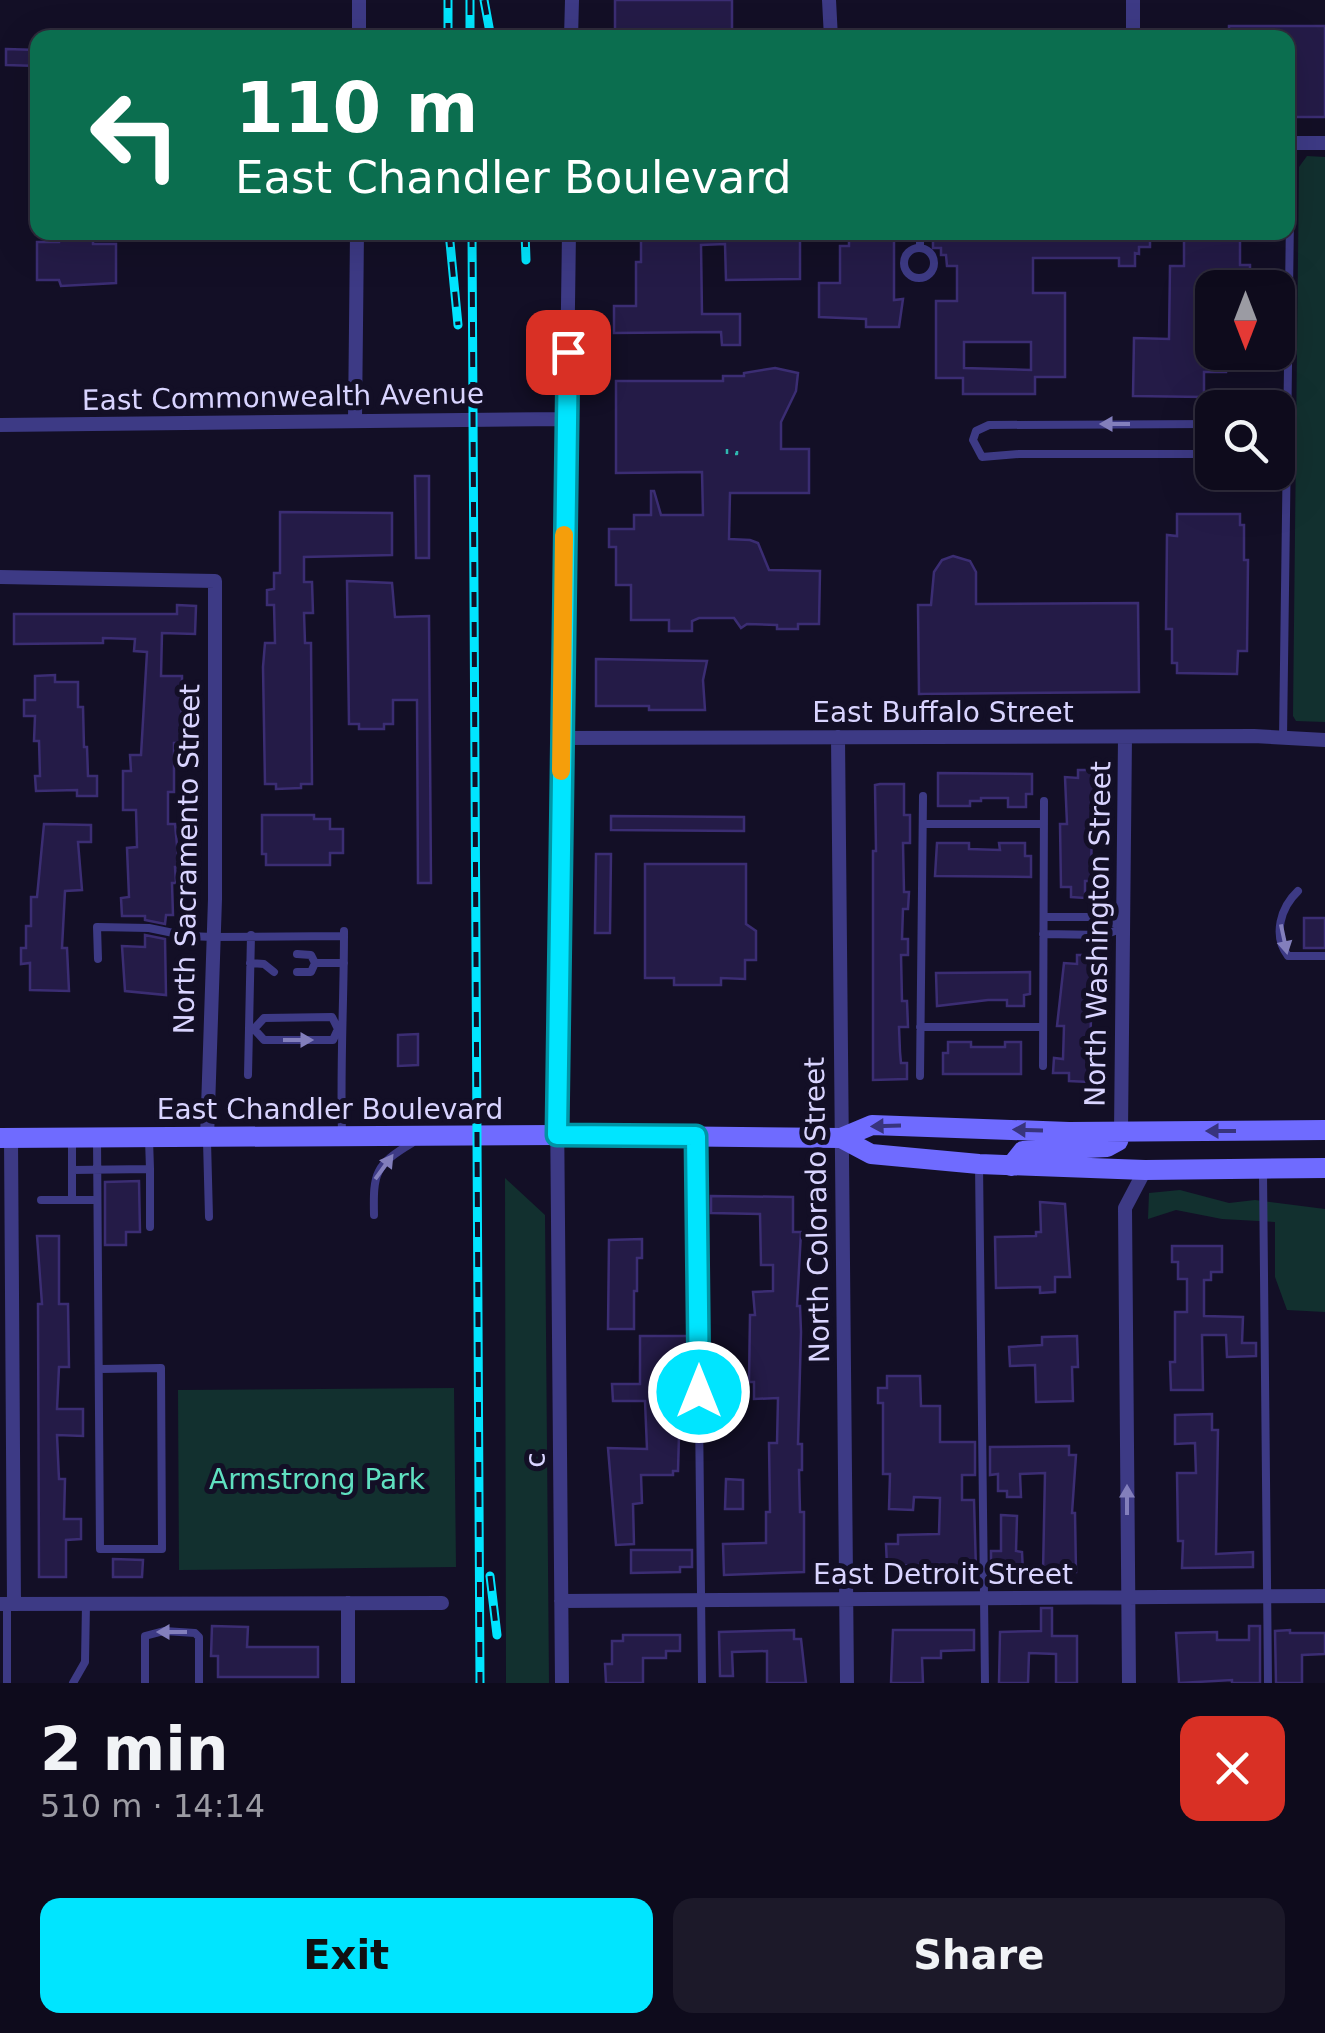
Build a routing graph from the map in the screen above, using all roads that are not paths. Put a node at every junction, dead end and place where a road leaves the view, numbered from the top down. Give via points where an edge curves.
1 (360, 0) edge
2 (572, 0) edge
3 (829, 0) edge
4 (1133, 0) edge
5 (359, 30) edge
6 (572, 30) edge
7 (831, 30) edge
8 (1133, 30) edge
9 (1295, 143) edge
10 (1325, 143) edge
11 (357, 240) edge
12 (569, 240) edge
13 (920, 240) edge
14 (1287, 240) edge
15 (920, 248) dead end
16 (1283, 390) edge
17 (566, 419) junction
18 (356, 420) junction
19 (1195, 424) edge
20 (0, 425) edge
21 (1195, 454) edge
22 (1282, 490) edge
23 (0, 577) edge
24 (1125, 736) junction
25 (838, 737) junction
26 (561, 738) junction
27 (1283, 739) junction
28 (1325, 740) edge
29 (923, 796) dead end
30 (1044, 801) dead end
31 (922, 824) junction
32 (1044, 824) junction
33 (1298, 890) dead end
34 (1044, 917) junction
35 (1124, 928) junction
36 (1043, 934) junction
37 (251, 935) junction
38 (214, 937) junction
39 (274, 954) dead end
40 (298, 954) dead end
41 (1325, 956) edge
42 (98, 959) dead end
43 (250, 963) junction
44 (316, 963) junction
45 (344, 963) junction
46 (264, 964) junction
47 (274, 972) dead end
48 (297, 972) dead end
49 (341, 1026) junction
50 (920, 1027) junction
51 (1043, 1027) junction
52 (252, 1029) junction
53 (1043, 1066) dead end
54 (248, 1075) dead end
55 (920, 1076) dead end
56 (1325, 1130) edge
57 (1122, 1132) junction
58 (557, 1135) junction
59 (423, 1136) junction
60 (696, 1136) junction
61 (342, 1137) junction
62 (5, 1138) edge
63 (72, 1138) junction
64 (97, 1138) junction
65 (149, 1138) junction
66 (207, 1138) junction
67 (841, 1138) junction
68 (979, 1164) junction
69 (1010, 1166) junction
70 (1325, 1168) edge
71 (150, 1169) junction
72 (1262, 1169) junction
73 (72, 1170) junction
74 (97, 1170) junction
75 (1145, 1170) junction
76 (41, 1200) dead end
77 (72, 1200) junction
78 (98, 1200) junction
79 (374, 1215) dead end
80 (6, 1216) edge
81 (209, 1217) dead end
82 (150, 1227) dead end
83 (100, 1369) junction
84 (1267, 1596) junction
85 (1325, 1596) edge
86 (1127, 1597) junction
87 (984, 1598) junction
88 (846, 1599) junction
89 (701, 1600) junction
90 (561, 1601) junction
91 (442, 1602) dead end
92 (86, 1603) junction
93 (348, 1603) junction
94 (7, 1604) edge
95 (6, 1683) edge
96 (74, 1683) edge
97 (145, 1683) edge
98 (199, 1683) edge
99 (348, 1683) edge
100 (562, 1683) edge
101 (702, 1683) edge
102 (847, 1683) edge
103 (985, 1683) edge
104 (1129, 1683) edge
105 (1268, 1683) edge

1 - 5 street
2 - 6 street
3 - 7 street
4 - 8 street
9 - 10 street
11 - 18 street
12 - 17 street, c
13 - 15 lane
14 - 16 lane
17 - 18 street, East Commonwealth Avenue
17 - 26 street, c
18 - 20 street, East Commonwealth Avenue
19 -> 21 lane via 989,425 976,430 973,440 982,457
22 - 27 lane
23 - 38 street, North Sacramento Street via 215,581
24 - 25 street, East Buffalo Street
24 - 27 street, East Buffalo Street
24 - 35 street, North Washington Street
25 - 26 street, East Buffalo Street
25 - 67 street, North Colorado Street
26 - 58 street, c
27 - 28 street, East Buffalo Street
29 - 31 lane
30 - 32 lane
31 - 32 lane
31 - 50 lane
32 - 34 lane
33 -> 41 lane via 1280,916 1282,950 1288,956
34 - 35 lane via 1103,916
34 - 36 lane
35 - 36 lane
35 - 57 street, North Washington Street
36 - 51 lane
37 - 38 lane
37 - 43 lane
37 - 45 lane via 344,933
38 - 42 lane via 97,927
38 - 66 street, North Sacramento Street
39 - 46 lane
40 - 44 lane via 312,954
43 - 46 lane
43 - 52 lane
44 - 45 lane
44 - 48 lane via 310,972
45 - 49 lane
46 - 47 lane
49 - 52 lane via 332,1017 264,1018
52 -> 49 lane via 264,1040 333,1040
49 - 61 lane
50 - 51 lane
50 - 55 lane
51 - 53 lane
52 - 54 lane
56 -> 57 main road, East Chandler Boulevard
57 -> 67 main road, East Chandler Boulevard via 872,1125
57 - 69 main road via 1107,1147 1023,1150
58 - 59 main road, East Chandler Boulevard
58 - 60 main road, East Chandler Boulevard
58 - 90 street, c
59 - 61 main road, East Chandler Boulevard
79 -> 59 lane via 373,1182 383,1161
60 - 67 main road, East Chandler Boulevard
60 - 89 lane
61 - 66 main road, East Chandler Boulevard
62 - 63 main road, East Chandler Boulevard
62 - 80 street
63 - 64 main road, East Chandler Boulevard
63 - 73 lane
64 - 65 main road, East Chandler Boulevard
64 - 74 lane
65 - 66 main road, East Chandler Boulevard
65 - 71 lane
66 - 81 lane
67 - 68 main road, East Chandler Boulevard via 871,1154
67 - 88 street, North Colorado Street
68 - 69 main road, East Chandler Boulevard
68 - 87 lane
69 - 75 main road, East Chandler Boulevard
70 - 72 main road, East Chandler Boulevard
71 - 74 lane
71 - 82 lane
72 - 75 main road, East Chandler Boulevard
72 - 84 lane
73 - 74 lane
73 - 77 lane
74 - 78 lane
86 -> 75 street via 1125,1208
76 - 77 lane
77 - 78 lane
78 - 83 lane
80 - 94 street
83 - 83 lane via 100,1549 162,1549 161,1368
84 - 85 street, East Detroit Street
84 - 86 street, East Detroit Street
84 - 105 lane
86 - 87 street, East Detroit Street
86 - 104 street
87 - 88 street, East Detroit Street
87 - 103 lane
88 - 89 street, East Detroit Street
88 - 102 street, North Colorado Street
89 - 90 street, East Detroit Street
89 - 101 lane
90 - 100 street, c
91 - 93 street
92 - 93 street
92 - 94 street
92 - 96 lane via 85,1662
93 - 99 street
94 - 95 lane
98 -> 97 lane via 199,1637 164,1631 145,1636

